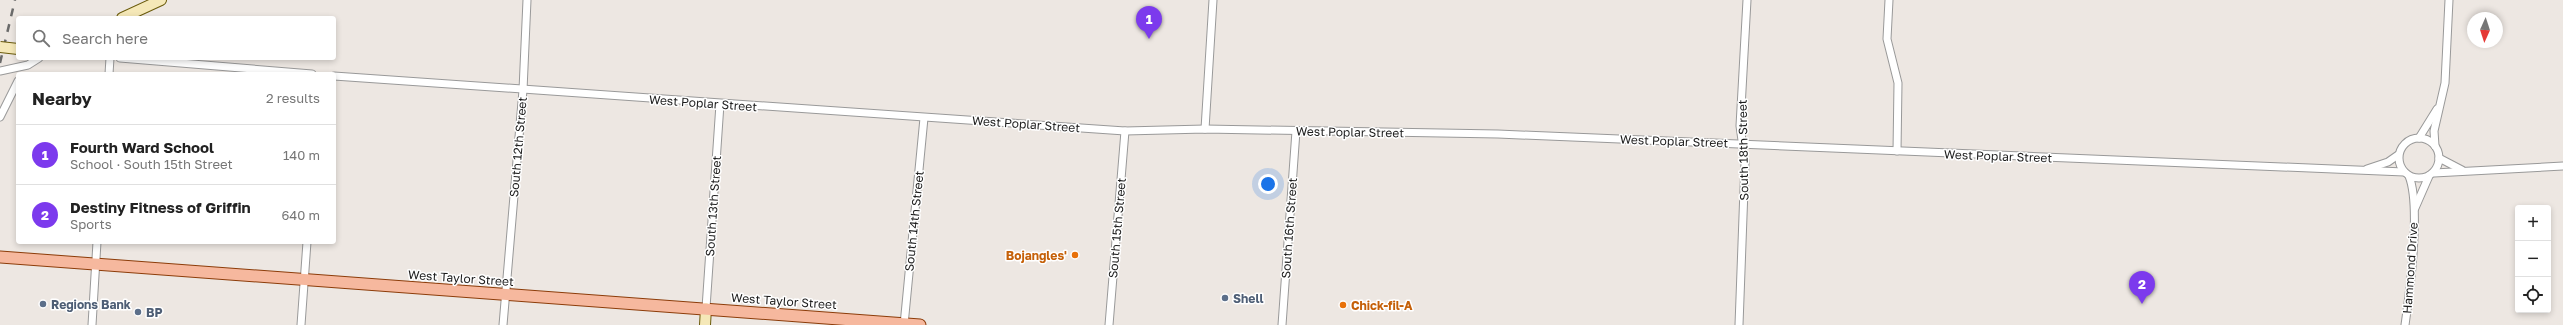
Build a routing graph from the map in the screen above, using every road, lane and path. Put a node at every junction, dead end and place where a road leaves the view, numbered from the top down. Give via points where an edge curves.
1 (161, 0) edge
2 (527, 0) edge
3 (1214, 0) edge
4 (1747, 0) edge
5 (1889, 0) edge
6 (2449, 0) edge
7 (126, 16) edge
8 (0, 47) edge
9 (16, 49) edge
10 (36, 60) edge
11 (110, 60) edge
12 (144, 60) edge
13 (28, 65) junction
14 (0, 71) edge
15 (23, 72) edge
16 (109, 72) edge
17 (288, 72) edge
18 (336, 76) edge
19 (16, 85) edge
20 (523, 90) junction
21 (720, 104) junction
22 (2440, 106) junction
23 (0, 117) edge
24 (924, 118) junction
25 (1204, 129) junction
26 (1125, 131) junction
27 (1296, 131) junction
28 (2419, 138) junction
29 (1743, 144) junction
30 (2435, 146) junction
31 (1897, 151) junction
32 (2398, 155) junction
33 (2439, 158) junction
34 (2563, 166) edge
35 (2367, 169) junction
36 (2464, 171) junction
37 (2406, 174) junction
38 (2431, 174) junction
39 (2414, 212) junction
40 (97, 244) edge
41 (307, 244) edge
42 (0, 256) edge
43 (94, 264) junction
44 (304, 279) junction
45 (505, 294) junction
46 (706, 308) junction
47 (904, 324) edge
48 (92, 325) edge
49 (301, 325) edge
50 (503, 325) edge
51 (705, 325) edge
52 (920, 325) edge
53 (1109, 325) edge
54 (1282, 325) edge
55 (1739, 325) edge
56 (2405, 325) edge

1 - 7 street
2 - 20 street, South 12th Street
3 - 25 street
4 - 29 street, South 18th Street via 1740,126
5 - 31 street via 1887,39 1898,83
6 - 22 street via 2445,83
8 - 9 street, bridge
10 - 13 street
11 - 16 street
12 - 17 street
13 - 14 street
13 - 15 street
18 - 20 street, West Poplar Street
19 - 23 street
20 - 21 street, West Poplar Street
20 - 45 street, South 12th Street
21 - 24 street, West Poplar Street
21 - 46 street, South 13th Street
22 - 28 street
22 - 30 street via 2434,131
24 - 26 street, West Poplar Street
24 - 47 street, South 14th Street
25 - 26 street, West Poplar Street
25 - 27 street, West Poplar Street
26 - 53 street, South 15th Street
27 - 29 street, West Poplar Street via 1498,134
27 - 54 street, South 16th Street
28 - 30 street via 2426,139
28 - 32 street via 2406,142
29 - 31 street, West Poplar Street
29 - 55 street, South 18th Street via 1745,162
30 - 33 street
31 - 35 street, West Poplar Street
32 - 35 street, West Poplar Street via 2388,162
32 - 37 street via 2398,162
33 - 36 street
33 - 38 street
34 - 36 street
35 - 37 street, West Poplar Street
36 - 38 street
37 - 38 street via 2418,179
37 - 39 street, Hammond Drive via 2413,186
38 - 39 street, Hammond Drive
39 - 56 street, Hammond Drive
40 - 43 street
41 - 44 street
42 - 43 main road, West Taylor Street
43 - 44 main road, West Taylor Street
43 - 48 street
44 - 45 main road, West Taylor Street
44 - 49 street
45 - 46 main road, West Taylor Street
45 - 50 street, South 12th Street
46 - 47 main road, West Taylor Street
46 - 51 street
47 - 52 main road, West Taylor Street

